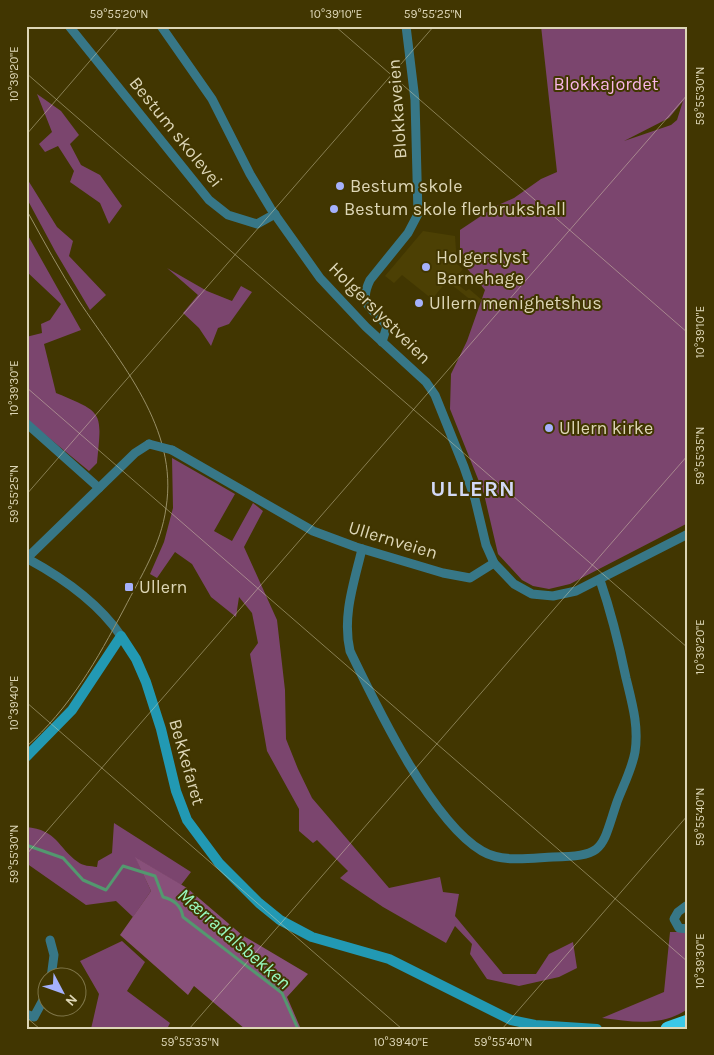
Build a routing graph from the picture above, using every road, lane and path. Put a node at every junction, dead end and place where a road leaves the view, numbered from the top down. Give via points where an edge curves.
1 (70, 26) edge
2 (161, 26) edge
3 (406, 26) edge
4 (275, 214) junction
5 (382, 342) junction
6 (26, 423) edge
7 (99, 488) junction
8 (688, 534) edge
9 (362, 549) junction
10 (27, 559) edge
11 (494, 563) junction
12 (600, 580) junction
13 (122, 636) junction
14 (26, 757) edge
15 (688, 896) edge
16 (687, 907) edge
17 (688, 929) edge
18 (50, 940) dead end
19 (52, 968) edge
20 (38, 1010) edge
21 (26, 1014) edge
22 (688, 1022) edge
23 (597, 1029) edge
24 (668, 1029) edge

1 - 4 street, Bestum skolevei via 209,200 228,215 257,224
2 - 4 street, Holgerslystveien via 212,98 250,174
3 - 5 street, Blokkaveien via 415,100 418,214 408,233 365,289 368,307 387,326
4 - 5 street, Holgerslystveien via 320,278
5 - 11 street, Holgerslystveien via 426,382 435,395 464,466
6 - 7 street
7 - 9 street, Ullernveien, bridge via 149,444 172,450 298,523
7 - 10 street, Ullernveien
8 - 12 street
9 - 11 street, Ullernveien via 470,578
9 - 12 street via 348,604 350,651 410,766 448,819 459,833 482,851 503,857 574,857 597,850 634,754 635,716 613,617
10 - 13 street, Bekkefaret via 92,602
11 - 12 street via 514,584 532,594 553,596 576,591
13 - 14 street via 72,710
13 - 23 street, Bekkefaret via 146,682 187,820 238,884 280,920 312,937 389,959 511,1020
15 - 16 street
16 - 17 street via 678,912 674,920 679,928
18 - 19 street via 54,955
20 - 21 street via 34,1017
22 - 24 highway

